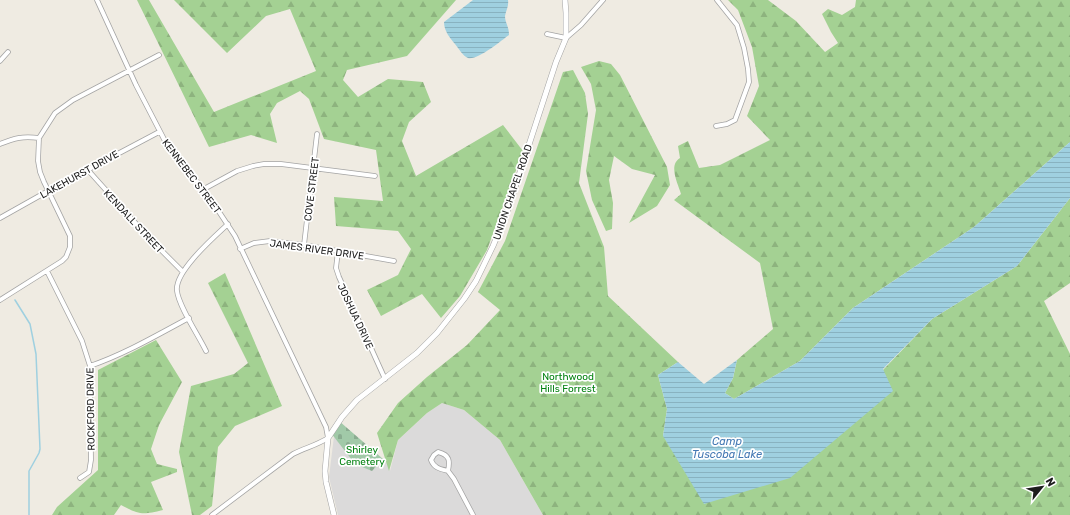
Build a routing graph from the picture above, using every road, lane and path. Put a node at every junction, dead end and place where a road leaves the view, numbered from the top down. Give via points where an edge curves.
1 (97, 0) edge
2 (564, 0) edge
3 (603, 0) edge
4 (717, 0) edge
5 (547, 34) dead end
6 (566, 38) junction
7 (8, 52) dead end
8 (159, 55) dead end
9 (0, 60) edge
10 (129, 71) junction
11 (716, 126) dead end
12 (159, 132) junction
13 (317, 134) dead end
14 (39, 138) junction
15 (0, 144) edge
16 (313, 168) junction
17 (87, 169) junction
18 (376, 176) dead end
19 (204, 189) junction
20 (48, 191) junction
21 (0, 218) edge
22 (228, 224) junction
23 (304, 245) junction
24 (240, 248) junction
25 (338, 251) junction
26 (394, 260) dead end
27 (47, 271) junction
28 (182, 271) junction
29 (0, 300) edge
30 (189, 318) junction
31 (206, 351) dead end
32 (90, 366) junction
33 (385, 379) junction
34 (328, 438) junction
35 (448, 471) junction
36 (80, 478) dead end
37 (212, 515) edge
38 (334, 515) edge
39 (473, 515) edge

1 - 10 street, KENNEBEC STREET
2 - 6 street, UNION CHAPEL ROAD
3 - 6 street via 582,25
4 - 11 street via 737,25 744,48 748,82 735,120
5 - 6 street
6 - 33 street, UNION CHAPEL ROAD via 506,216 486,261 451,317 417,353
7 - 9 street
8 - 10 street
10 - 12 street, KENNEBEC STREET
10 - 14 street via 64,106 51,117
12 - 17 street, LAKEHURST DRIVE
12 - 19 street, KENNEBEC STREET via 179,162
13 - 16 street, COVE STREET
14 - 15 street via 19,137
14 - 20 street via 38,161
16 - 18 street
16 - 19 street via 281,164 253,166 237,171
16 - 23 street, COVE STREET
17 - 20 street, LAKEHURST DRIVE
17 - 28 street, KENDALL STREET
19 - 22 street, KENNEBEC STREET
20 - 21 street, LAKEHURST DRIVE
20 - 27 street via 71,242 66,257
22 - 24 street, KENNEBEC STREET
22 - 28 street
23 - 24 street, JAMES RIVER DRIVE via 259,241
23 - 25 street, JAMES RIVER DRIVE
24 - 34 street, KENNEBEC STREET via 321,415
25 - 26 street, JAMES RIVER DRIVE
25 - 33 street, JOSHUA DRIVE via 336,268 339,277
27 - 29 street
27 - 32 street, ROCKFORD DRIVE via 82,342
28 - 30 street via 177,290 179,300
30 - 31 street
30 - 32 street via 137,346
32 - 36 street, ROCKFORD DRIVE via 91,460 89,472
33 - 34 street, UNION CHAPEL ROAD via 357,400
34 - 37 street via 288,457
34 - 38 street, UNION CHAPEL ROAD via 325,471
35 - 35 street via 448,457 438,452 431,460 433,465
35 - 39 street

